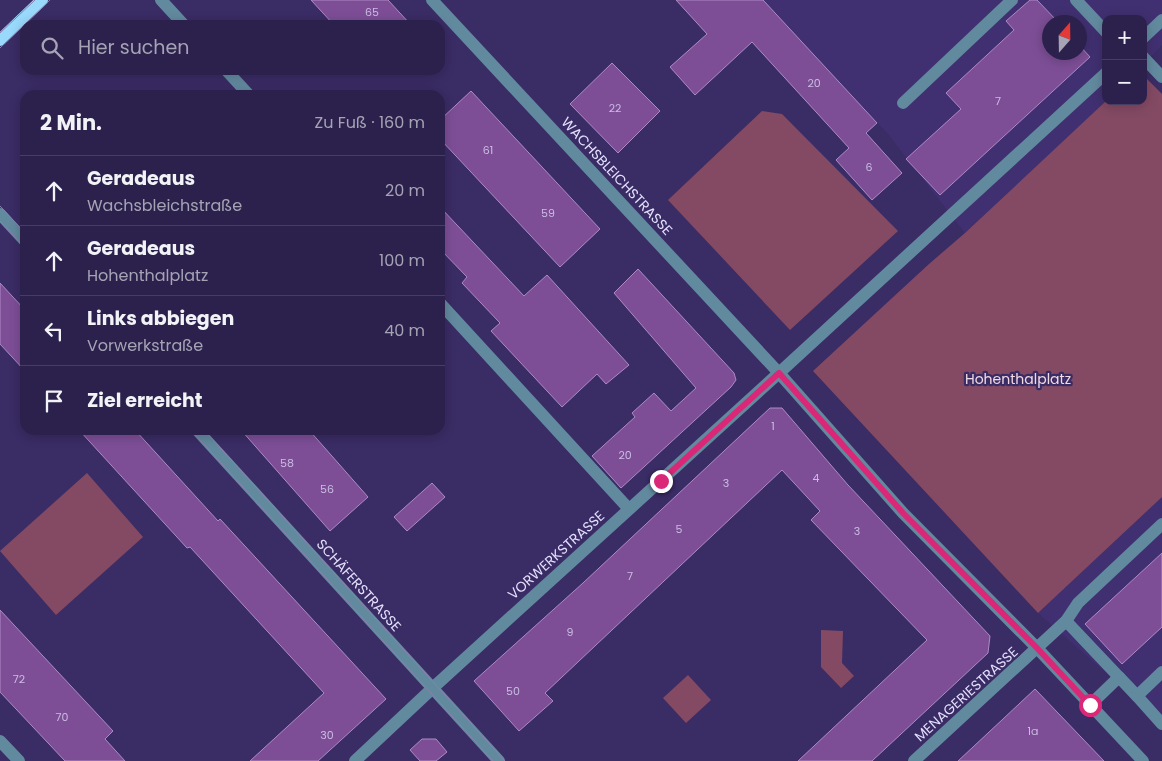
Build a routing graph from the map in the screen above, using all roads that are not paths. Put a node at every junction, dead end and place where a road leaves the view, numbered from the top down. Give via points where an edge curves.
1 (42, 0) edge
2 (161, 0) edge
3 (432, 0) edge
4 (1012, 0) edge
5 (1076, 0) edge
6 (21, 20) edge
7 (179, 20) edge
8 (1162, 20) edge
9 (20, 21) edge
10 (1102, 28) edge
11 (1147, 34) edge
12 (0, 40) edge
13 (1146, 60) edge
14 (231, 75) edge
15 (1102, 76) edge
16 (1162, 77) edge
17 (244, 90) edge
18 (903, 103) dead end
19 (0, 214) edge
20 (20, 236) edge
21 (445, 308) edge
22 (779, 373) junction
23 (202, 435) edge
24 (629, 509) junction
25 (1162, 524) edge
26 (1066, 621) junction
27 (1037, 648) junction
28 (1162, 672) edge
29 (1119, 677) junction
30 (433, 688) junction
31 (1137, 696) junction
32 (1090, 705) junction
33 (1162, 724) edge
34 (0, 741) edge
35 (19, 761) edge
36 (355, 761) edge
37 (499, 761) edge
38 (914, 761) edge
39 (1143, 761) edge

1 - 6 main road
2 - 7 street
3 - 22 street, WACHSBLEICHSTRASSE
4 - 18 street
5 - 10 street
8 - 11 street
9 - 12 main road
13 - 16 street
14 - 17 street
15 - 22 street
19 - 20 street
21 - 24 street
22 - 24 street, VORWERKSTRASSE
22 - 27 street via 903,513
23 - 30 street, SCHÄFERSTRASSE
24 - 30 street, VORWERKSTRASSE
25 - 26 street, MENAGERIESTRASSE via 1078,603
26 - 27 street, MENAGERIESTRASSE
26 - 29 street
27 - 32 street
27 - 38 street, MENAGERIESTRASSE
28 - 31 street
29 - 31 street
29 - 32 street
30 - 36 street, VORWERKSTRASSE
30 - 37 street, SCHÄFERSTRASSE
31 - 33 street
32 - 39 street
34 - 35 street

